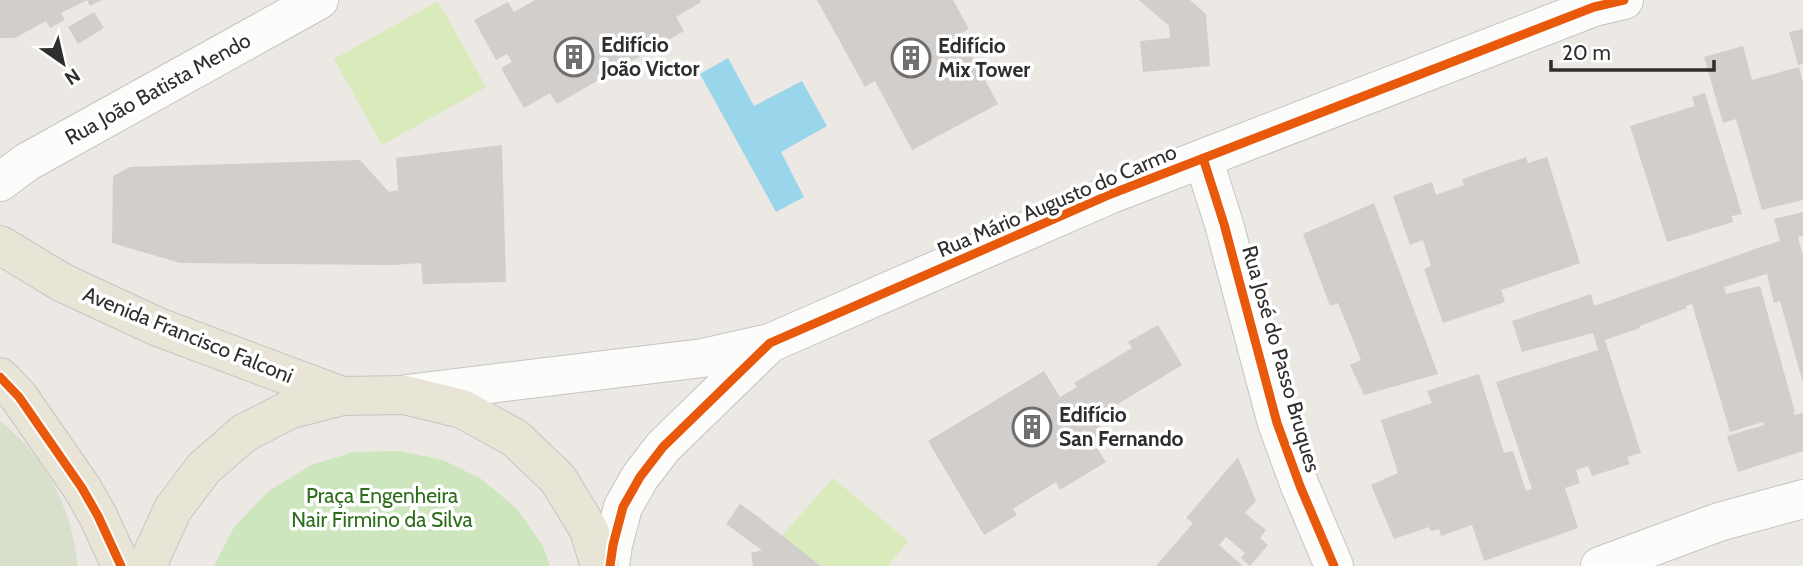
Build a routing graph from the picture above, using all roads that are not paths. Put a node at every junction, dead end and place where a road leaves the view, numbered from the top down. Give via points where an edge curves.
1 (319, 0) edge
2 (1624, 0) edge
3 (1203, 158) junction
4 (0, 182) edge
5 (0, 245) edge
6 (770, 344) junction
7 (0, 377) edge
8 (405, 395) junction
9 (342, 396) junction
10 (1803, 499) edge
11 (121, 566) edge
12 (149, 566) edge
13 (600, 566) edge
14 (610, 566) edge
15 (1334, 566) edge
16 (1600, 566) edge

1 - 4 street, Rua João Batista Mendo via 27,162
2 - 3 street, Rua Mário Augusto do Carmo via 1581,12
3 - 6 street, Rua Mário Augusto do Carmo
3 - 15 street, Rua José do Passo Bruques via 1277,423
5 - 9 main road, Avenida Francisco Falconi via 63,283 158,327
6 - 8 street, Rua Mário Augusto do Carmo via 703,358
6 - 14 street, Rua Mário Augusto do Carmo via 663,447 640,477 623,507
7 - 11 main road via 82,488
8 - 9 main road
8 - 13 main road via 462,410 514,438 558,479 589,530
9 - 12 main road via 291,409 244,433 204,468 173,509
10 - 16 street via 1718,522

